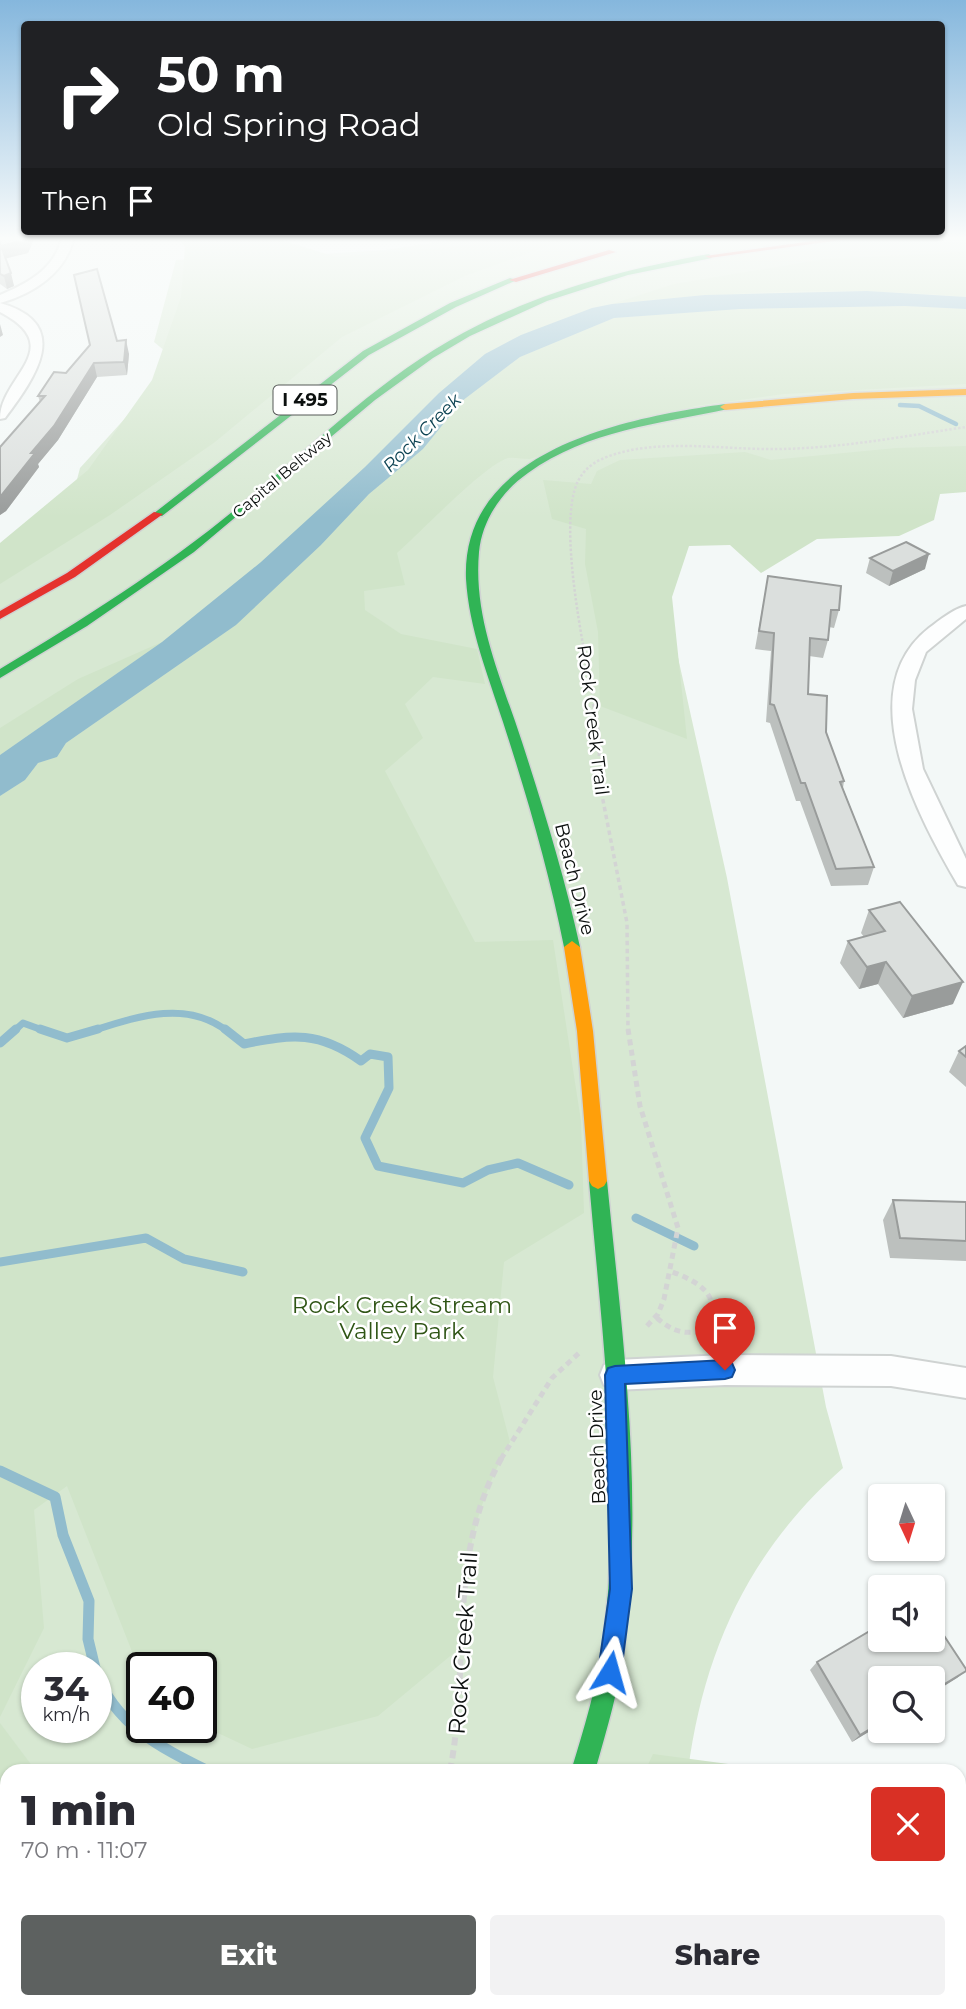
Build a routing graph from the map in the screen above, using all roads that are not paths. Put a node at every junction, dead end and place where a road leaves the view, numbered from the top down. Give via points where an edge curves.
1 (33, 331) edge
2 (401, 331) edge
3 (475, 331) edge
4 (966, 392) edge
5 (0, 415) edge
6 (966, 611) edge
7 (0, 616) edge
8 (0, 674) edge
9 (966, 879) edge
10 (615, 1375) junction
11 (966, 1383) edge
12 (585, 1764) edge

1 - 5 street via 39,340 37,362
2 - 7 main road, I 495 via 133,533
3 - 8 main road, Capital Beltway / I 495 via 414,366 187,553 106,610
4 - 10 main road, Beach Drive via 775,401 641,423 565,447 537,462 496,497 480,523 473,552 477,609 564,906 584,1036
6 - 9 street via 917,652 904,689 903,727 938,829
10 - 11 street via 891,1371
10 - 12 main road, Beach Drive via 621,1589 610,1672

